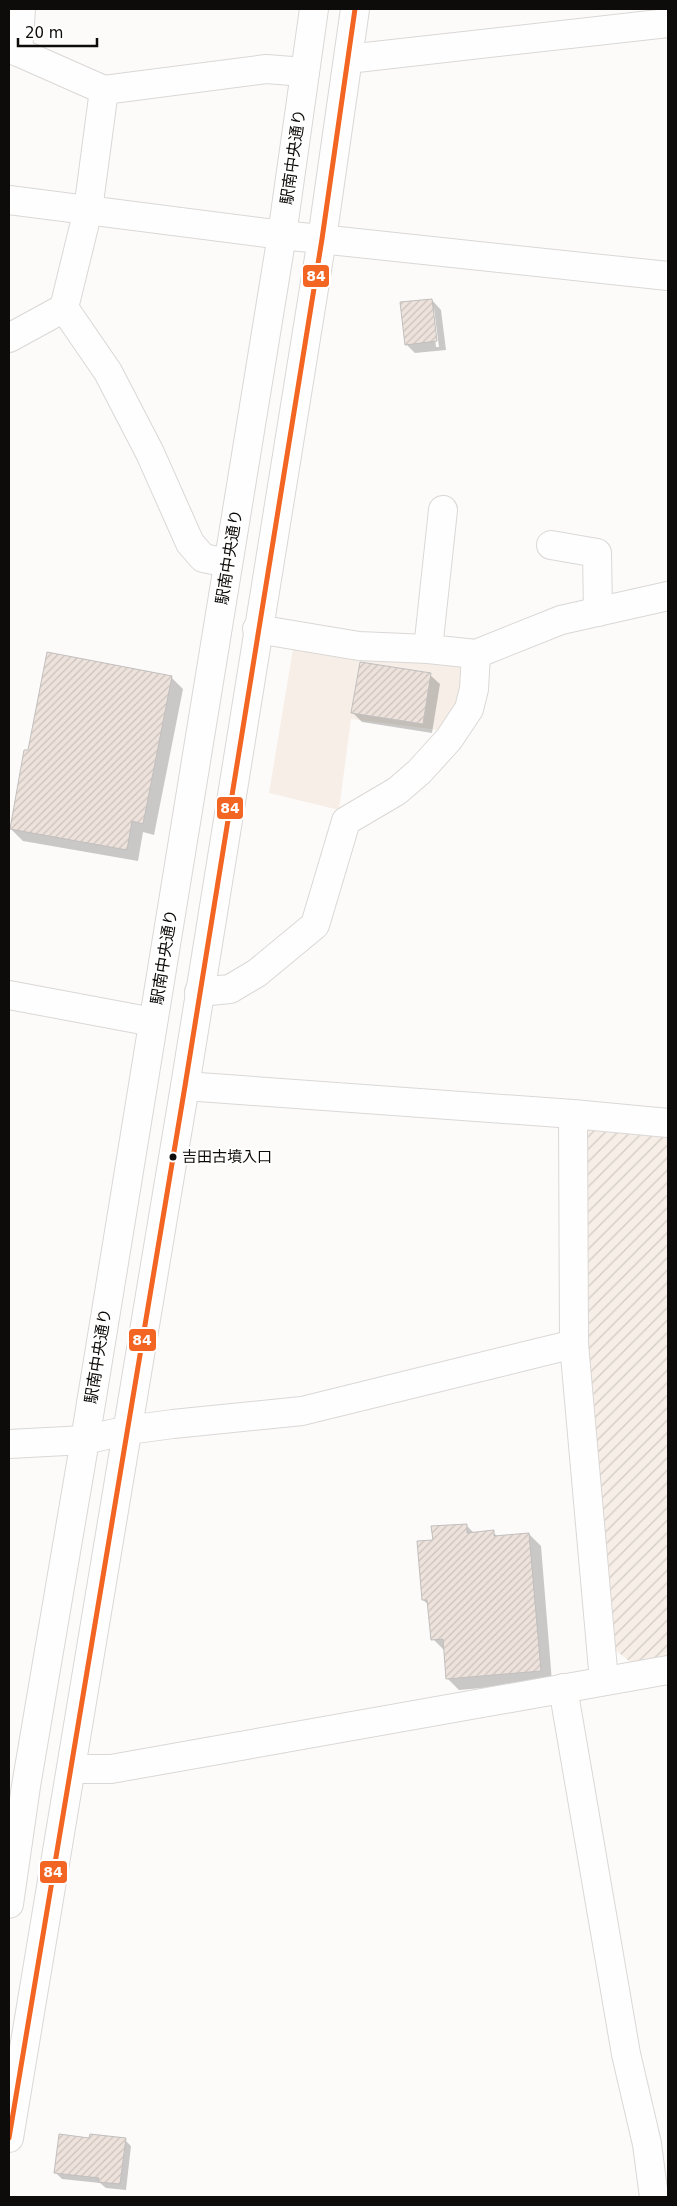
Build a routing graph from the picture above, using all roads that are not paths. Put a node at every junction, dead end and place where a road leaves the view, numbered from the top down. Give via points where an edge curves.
1 (21, 9) edge
2 (314, 9) edge
3 (355, 9) edge
4 (668, 23) edge
5 (13, 50) edge
6 (348, 59) junction
7 (305, 72) junction
8 (104, 90) junction
9 (9, 200) edge
10 (88, 210) junction
11 (282, 235) junction
12 (322, 239) junction
13 (668, 276) edge
14 (64, 308) junction
15 (9, 338) edge
16 (443, 510) dead end
17 (551, 545) dead end
18 (228, 563) junction
19 (668, 596) edge
20 (598, 612) junction
21 (257, 629) junction
22 (428, 649) junction
23 (476, 654) junction
24 (199, 992) junction
25 (9, 995) edge
26 (153, 1022) junction
27 (185, 1086) junction
28 (572, 1114) junction
29 (668, 1123) edge
30 (574, 1344) junction
31 (128, 1430) junction
32 (85, 1440) junction
33 (10, 1446) edge
34 (668, 1670) edge
35 (604, 1681) junction
36 (563, 1688) junction
37 (72, 1769) junction
38 (17, 1787) edge
39 (9, 1904) edge
40 (9, 2138) edge
41 (654, 2197) edge

1 - 5 street
2 - 7 street, 駅南中央通り
3 - 6 street
4 - 6 street
5 - 8 street
6 - 12 street
7 - 8 street via 266,69
7 - 11 street, 駅南中央通り
8 - 10 street
9 - 10 street
10 - 11 street
10 - 14 street
11 - 12 street
11 - 18 street, 駅南中央通り
12 - 13 street
12 - 21 street
14 - 15 street
14 - 18 street via 108,372 150,453 190,543 203,558
16 - 22 street
17 - 20 street via 597,553
18 - 26 street, 駅南中央通り
19 - 20 street
20 - 23 street via 561,620
21 - 22 street via 359,646
21 - 24 street
22 - 23 street
23 - 24 street via 469,709 449,739 397,791 346,821 315,925 257,973 230,989
24 - 27 street
25 - 26 street
26 - 32 street, 駅南中央通り
27 - 28 street
27 - 31 street
28 - 29 street
28 - 30 street
30 - 31 street via 302,1411
30 - 35 street
31 - 32 street
31 - 37 street
32 - 33 street
32 - 38 street, 駅南中央通り
34 - 35 street
35 - 36 street
36 - 37 street via 112,1769
36 - 41 street
37 - 40 street
38 - 39 street, 駅南中央通り

